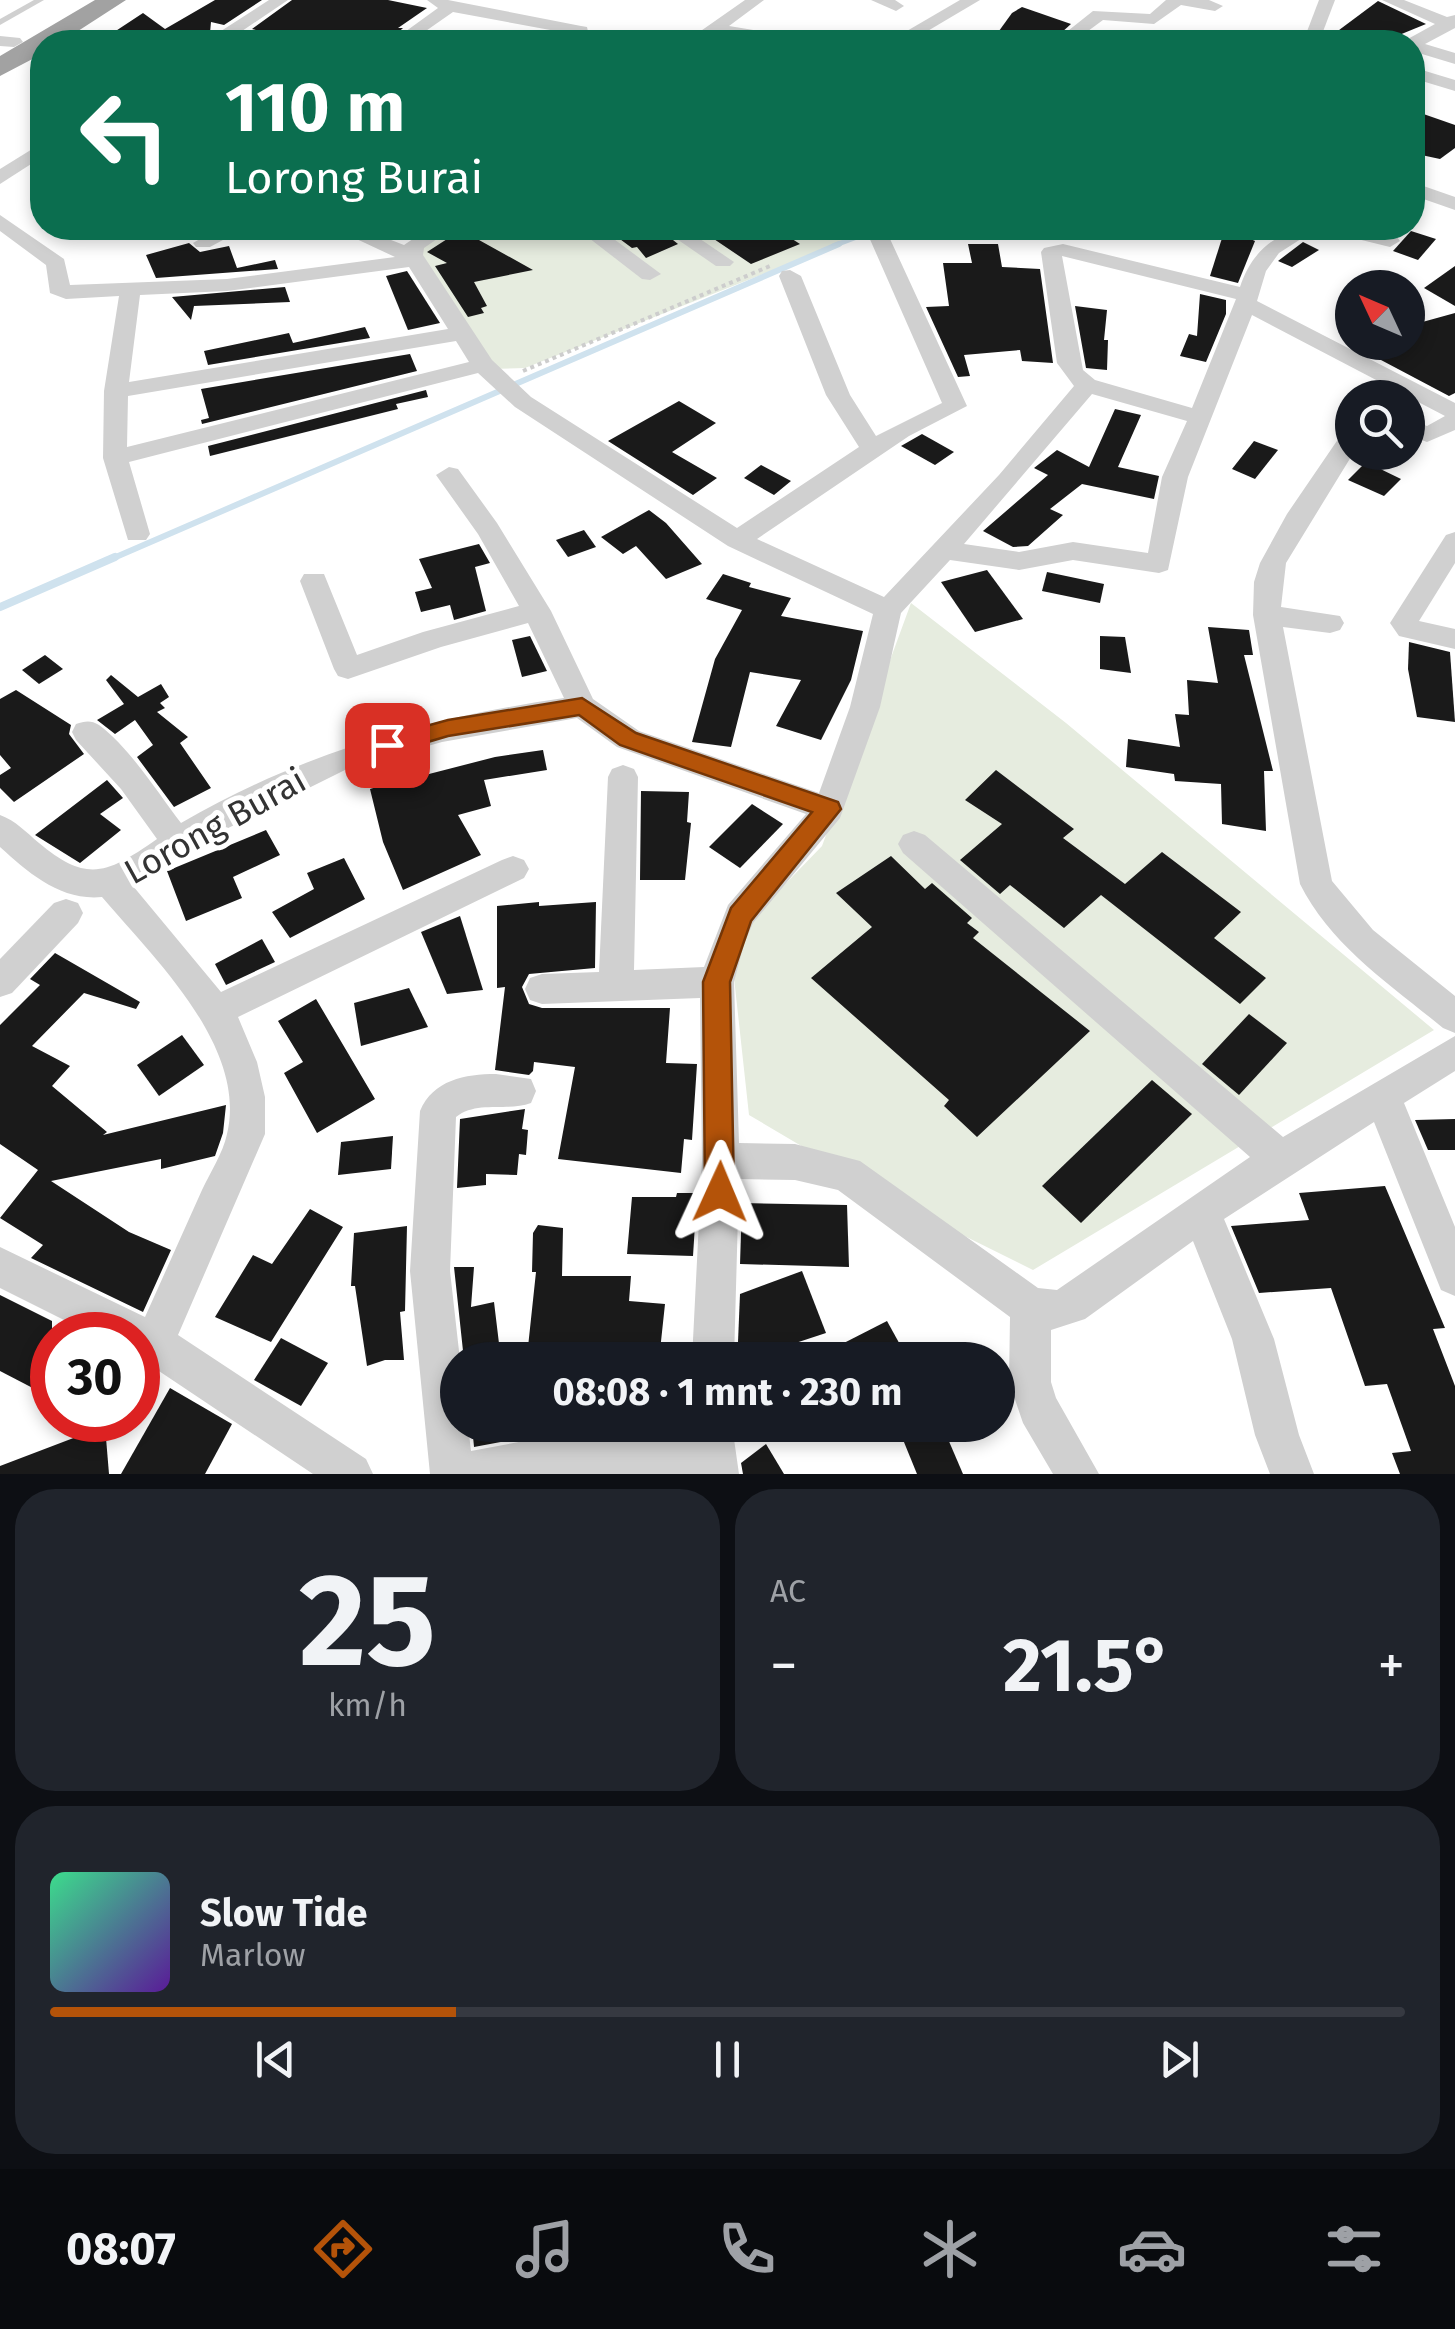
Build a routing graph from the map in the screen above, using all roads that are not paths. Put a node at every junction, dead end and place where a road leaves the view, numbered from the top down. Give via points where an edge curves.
1 (40, 0) edge
2 (90, 0) edge
3 (114, 0) edge
4 (280, 0) edge
5 (756, 0) edge
6 (972, 0) edge
7 (1179, 0) edge
8 (1327, 0) edge
9 (1390, 0) edge
10 (442, 4) edge
11 (1215, 6) dead end
12 (1452, 22) edge
13 (714, 28) junction
14 (64, 30) edge
15 (233, 30) edge
16 (415, 30) edge
17 (578, 30) edge
18 (711, 30) edge
19 (726, 30) edge
20 (919, 30) edge
21 (1079, 30) edge
22 (1316, 30) edge
23 (1425, 37) edge
24 (3, 39) edge
25 (1425, 49) edge
26 (30, 50) edge
27 (1455, 59) edge
28 (0, 68) edge
29 (1425, 76) edge
30 (1455, 86) edge
31 (30, 157) edge
32 (0, 178) edge
33 (1425, 193) edge
34 (1455, 204) edge
35 (9, 227) edge
36 (209, 240) edge
37 (372, 240) edge
38 (421, 240) edge
39 (608, 240) edge
40 (689, 240) edge
41 (881, 240) edge
42 (1290, 240) edge
43 (1386, 240) edge
44 (1390, 241) dead end
45 (203, 243) dead end
46 (415, 258) junction
47 (723, 262) dead end
48 (784, 269) road end
49 (650, 274) dead end
50 (130, 292) junction
51 (1246, 299) junction
52 (462, 334) junction
53 (496, 378) junction
54 (1087, 385) junction
55 (116, 391) junction
56 (1455, 412) edge
57 (1199, 416) junction
58 (1455, 421) edge
59 (1425, 434) edge
60 (872, 448) junction
61 (115, 458) junction
62 (1335, 462) edge
63 (449, 475) dead end
64 (137, 534) dead end
65 (737, 540) junction
66 (1455, 541) edge
67 (945, 550) junction
68 (314, 581) dead end
69 (888, 610) junction
70 (537, 611) junction
71 (1266, 615) junction
72 (1330, 622) dead end
73 (1455, 639) edge
74 (582, 706) junction
75 (87, 732) dead end
76 (623, 777) dead end
77 (829, 809) junction
78 (0, 828) edge
79 (176, 840) junction
80 (914, 844) dead end
81 (512, 868) dead end
82 (110, 883) junction
83 (66, 913) dead end
84 (0, 982) edge
85 (716, 982) junction
86 (616, 984) junction
87 (542, 989) dead end
88 (218, 1010) junction
89 (1455, 1017) edge
90 (1455, 1052) edge
91 (518, 1090) dead end
92 (1384, 1098) junction
93 (1281, 1159) junction
94 (721, 1162) junction
95 (1202, 1212) junction
96 (0, 1268) edge
97 (1455, 1276) edge
98 (1031, 1306) junction
99 (90, 1312) edge
100 (160, 1329) edge
101 (714, 1342) edge
102 (160, 1347) edge
103 (713, 1449) edge
104 (351, 1474) edge
105 (452, 1474) edge
106 (462, 1474) edge
107 (1077, 1474) edge
108 (1292, 1474) edge

1 - 24 lane
2 - 24 highway
3 - 14 highway
4 - 15 street
5 - 13 street
6 - 20 street
7 - 11 street
7 - 21 street via 1154,19 1100,15
8 - 22 street
9 - 12 street
10 - 16 street
10 - 17 street via 553,20
12 - 23 street
13 - 18 street
13 - 19 street
25 - 27 street
26 - 28 highway
29 - 30 street
31 - 32 street
33 - 34 street
35 - 50 street via 57,263 61,291
36 - 45 street
37 - 46 street
38 - 46 street via 412,250
39 - 49 street
40 - 47 street
41 - 60 street via 954,406
42 - 51 street via 1262,258
43 - 44 street
46 - 50 street
46 - 52 street
48 - 60 street via 838,395
50 - 55 street
51 - 54 street via 1053,250 1069,364
51 - 56 street
51 - 57 street
52 - 53 street
52 - 55 street
53 - 61 street
53 - 65 street
54 - 57 street
54 - 67 street
55 - 61 street
57 - 67 street via 1175,477 1159,564 1073,551 1019,561
58 - 59 street
60 - 65 street
61 - 64 street
62 - 71 street via 1272,563
63 - 70 street via 487,524
65 - 69 street
66 - 73 street via 1404,624
67 - 69 street
68 - 70 street via 348,669
69 - 77 street via 865,707
70 - 74 street
71 - 72 street
71 - 89 street via 1316,884 1346,925
74 - 77 street via 628,739
74 - 79 street, Lorong Burai via 448,728 357,754 288,781
75 - 79 street
76 - 86 street
77 - 85 street via 740,916
78 - 82 street via 62,876 84,885
79 - 82 street, Lorong Burai
80 - 93 street
81 - 88 street
82 - 88 street
83 - 84 street
85 - 86 street
85 - 94 street
86 - 87 street
88 - 100 street via 245,1083 246,1134
90 - 92 street
91 - 105 street via 466,1092 438,1111 430,1270
92 - 93 street
92 - 97 street
93 - 95 street
94 - 98 street via 795,1162 847,1174
94 - 101 street
95 - 98 street via 1071,1304 1057,1310
95 - 108 street via 1253,1339
96 - 99 street
98 - 107 street via 1030,1382
102 - 104 street
103 - 106 street via 556,1457

